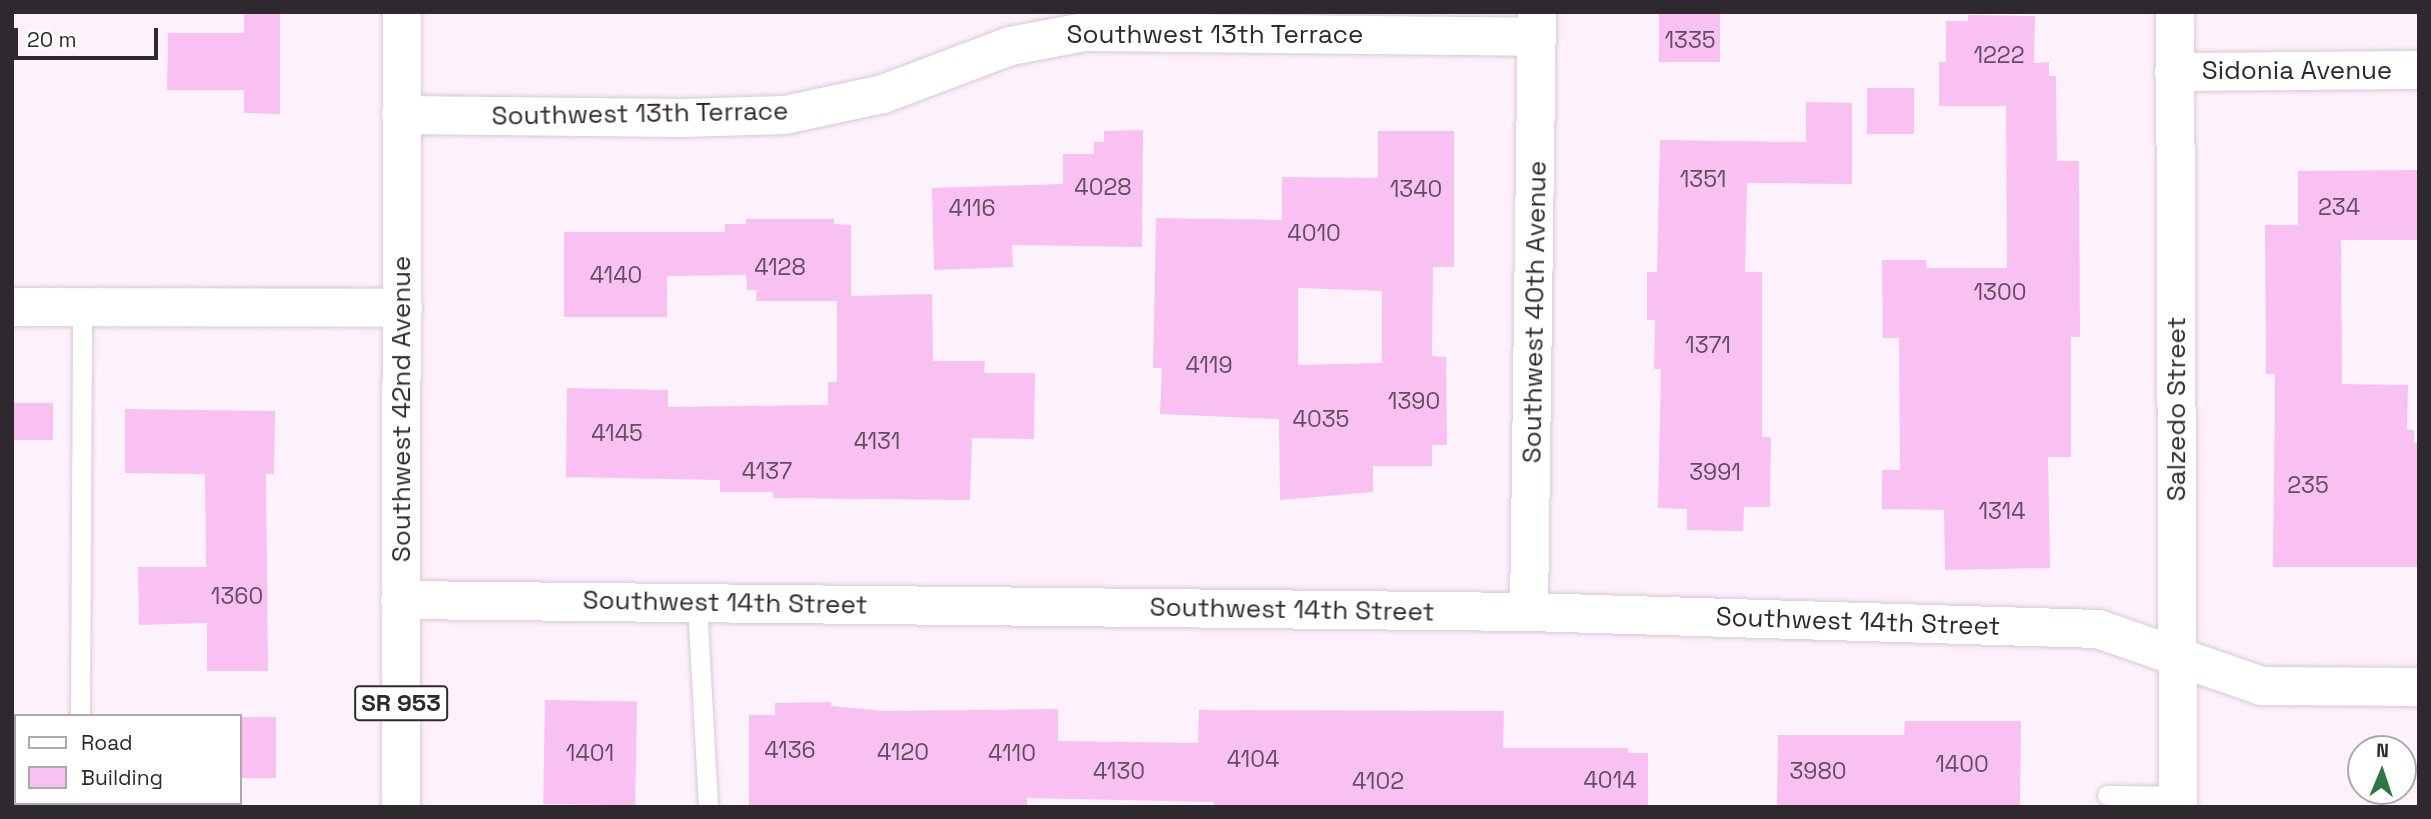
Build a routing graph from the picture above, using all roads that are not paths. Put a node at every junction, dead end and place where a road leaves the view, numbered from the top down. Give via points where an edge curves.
1 (402, 12) edge
2 (2175, 12) edge
3 (1537, 25) edge
4 (2419, 70) edge
5 (2174, 72) junction
6 (401, 115) junction
7 (12, 307) edge
8 (82, 307) junction
9 (403, 308) junction
10 (400, 600) junction
11 (697, 603) junction
12 (1529, 612) junction
13 (2178, 657) junction
14 (2419, 687) edge
15 (80, 714) edge
16 (2106, 796) dead end
17 (2178, 802) edge
18 (401, 807) edge
19 (708, 807) edge

1 - 6 street, Southwest 42nd Avenue / SR 953
2 - 5 street, Salzedo Street
3 - 6 street, Southwest 13th Terrace via 1085,32 1010,46 883,94 785,115
3 - 12 street, Southwest 40th Avenue
4 - 5 street, Sidonia Avenue
5 - 13 street, Salzedo Street
6 - 9 street, Southwest 42nd Avenue / SR 953
7 - 8 street
8 - 9 street
8 - 15 lane
9 - 10 street, Southwest 42nd Avenue / SR 953
10 - 11 street, Southwest 14th Street
10 - 18 street, Southwest 42nd Avenue / SR 953
11 - 12 street, Southwest 14th Street
11 - 19 lane
12 - 13 street, Southwest 14th Street via 2098,629
13 - 14 street, Southwest 14th Street via 2262,686
13 - 17 street, Salzedo Street
16 - 17 lane

